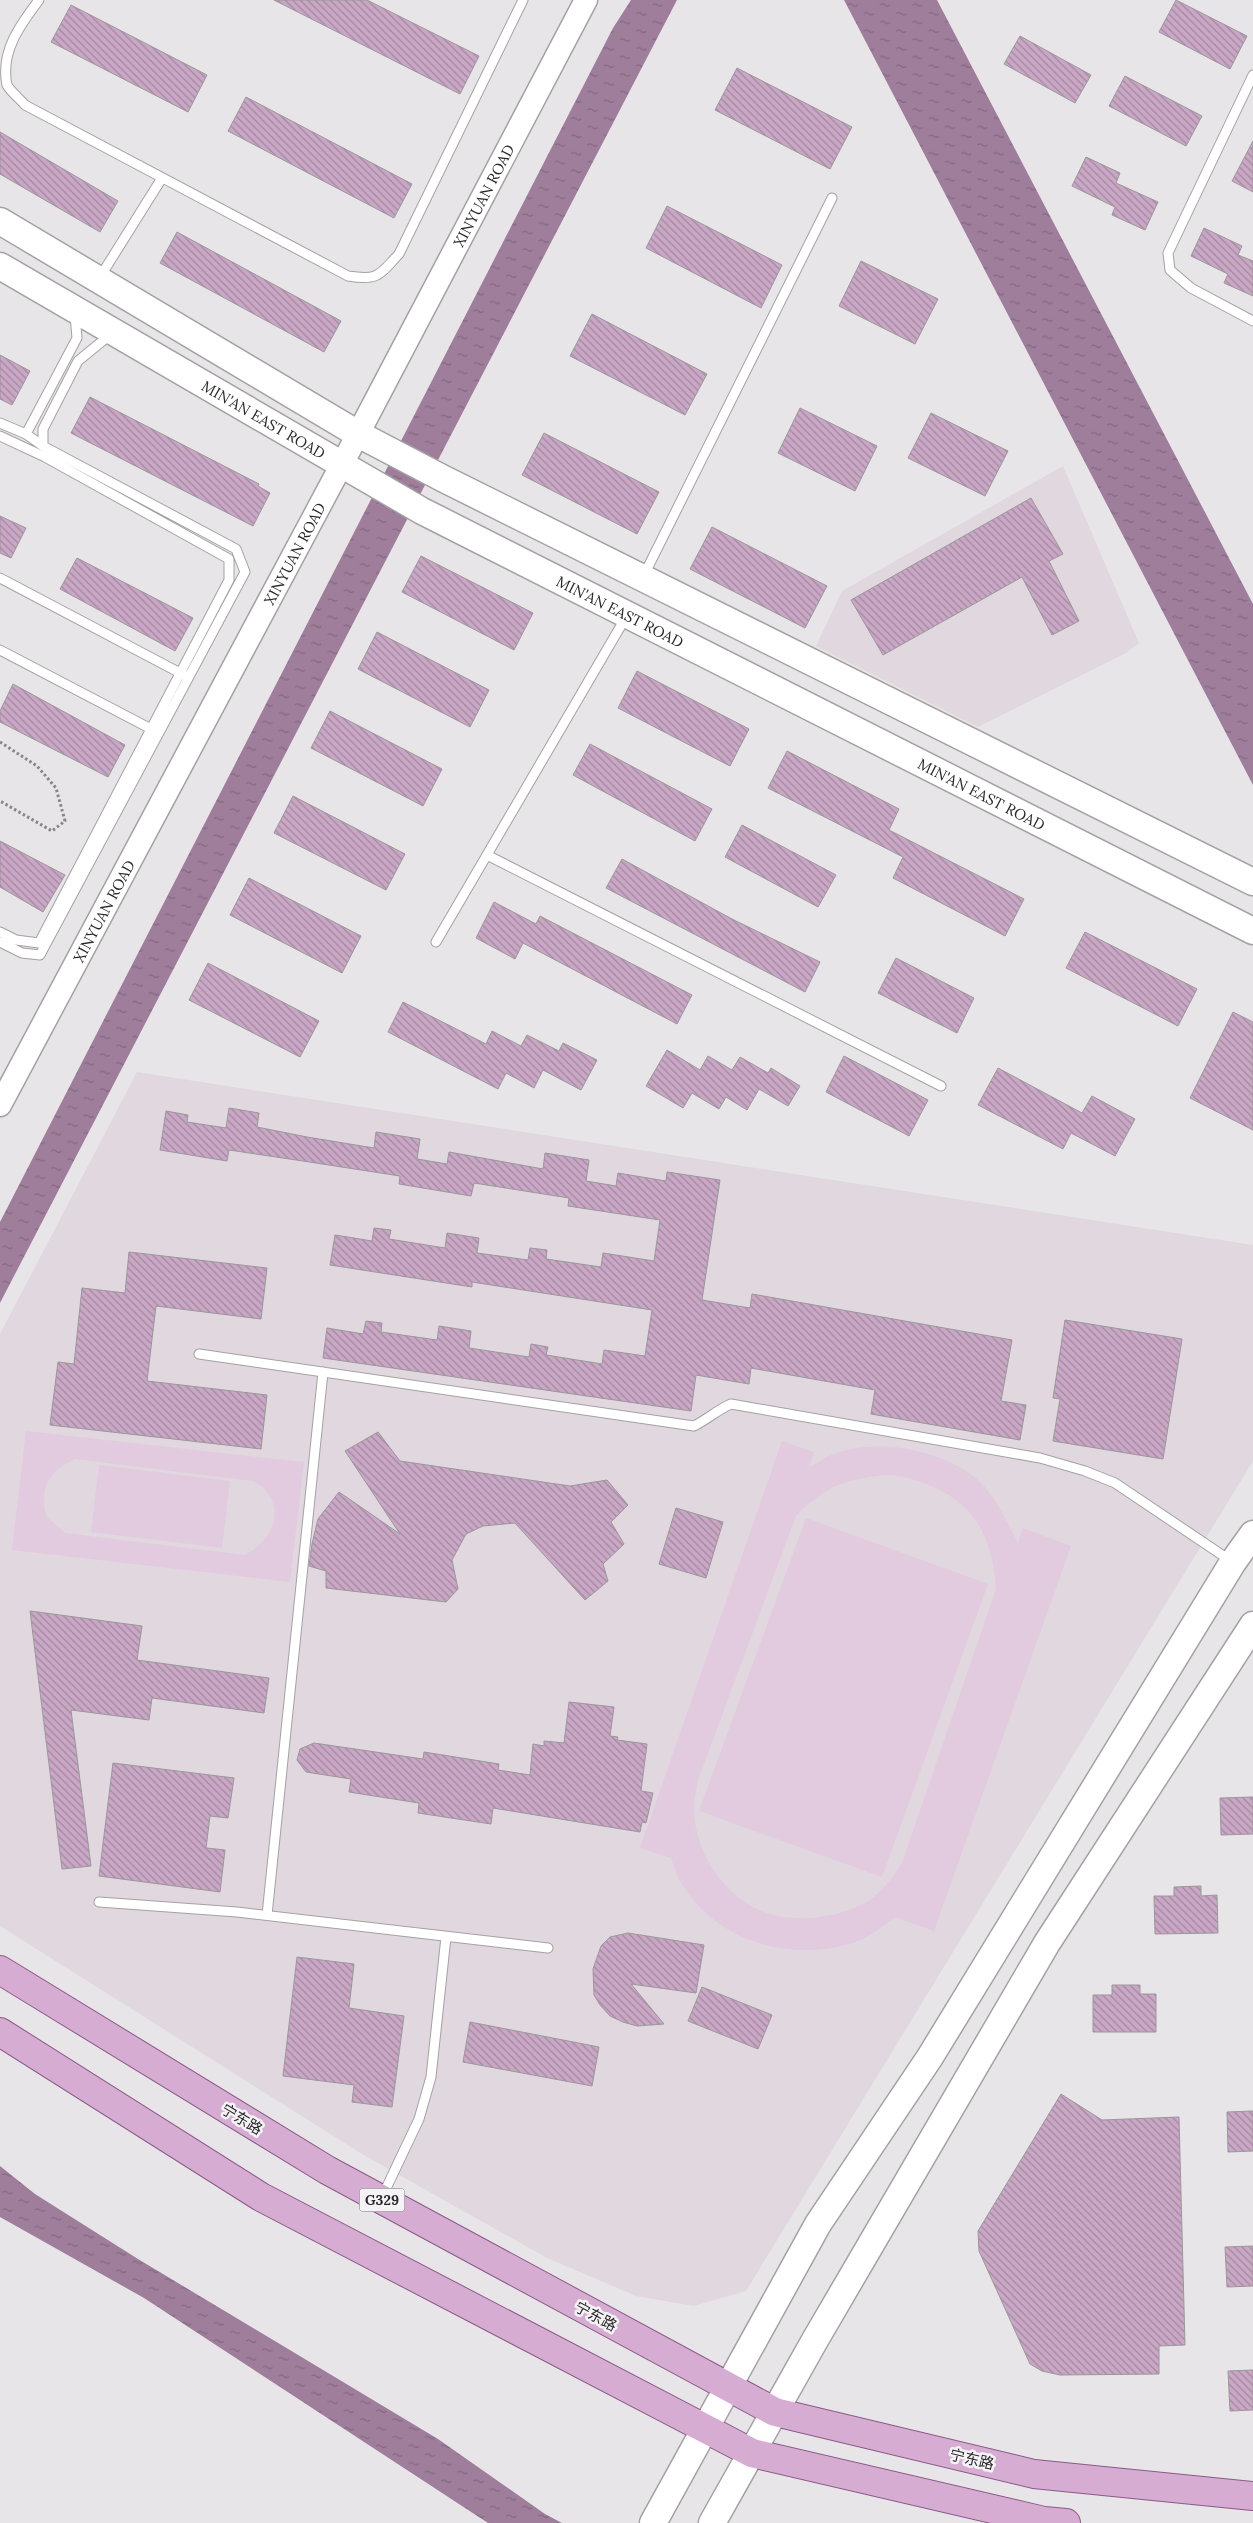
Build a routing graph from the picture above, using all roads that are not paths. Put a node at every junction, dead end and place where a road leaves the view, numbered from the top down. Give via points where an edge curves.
1 (39, 0) edge
2 (523, 0) edge
3 (586, 0) edge
4 (1253, 75) edge
5 (162, 178) junction
6 (832, 198) dead end
7 (0, 221) edge
8 (0, 266) edge
9 (98, 280) junction
10 (75, 310) junction
11 (1253, 321) edge
12 (112, 332) junction
13 (0, 424) edge
14 (26, 434) junction
15 (358, 434) junction
16 (0, 436) edge
17 (43, 446) junction
18 (341, 466) junction
19 (0, 578) edge
20 (642, 578) junction
21 (627, 615) junction
22 (0, 650) edge
23 (184, 675) junction
24 (155, 731) junction
25 (487, 855) junction
26 (1253, 882) edge
27 (1253, 931) edge
28 (0, 932) edge
29 (0, 942) edge
30 (436, 942) dead end
31 (941, 1086) dead end
32 (0, 1106) edge
33 (199, 1354) dead end
34 (323, 1372) junction
35 (1253, 1534) edge
36 (1233, 1562) junction
37 (1253, 1625) edge
38 (98, 1902) dead end
39 (267, 1915) junction
40 (446, 1937) junction
41 (548, 1948) dead end
42 (0, 1970) edge
43 (0, 2032) edge
44 (381, 2200) junction
45 (727, 2386) junction
46 (775, 2412) junction
47 (704, 2428) junction
48 (752, 2453) junction
49 (1253, 2496) edge
50 (652, 2523) edge
51 (712, 2523) edge
52 (1066, 2523) edge

1 - 5 lane via 12,34 1,61 7,86 25,105
2 - 5 lane via 399,254 381,273 370,279 348,276
3 - 15 street, XINYUAN ROAD
4 - 11 lane via 1168,253 1170,270 1191,288
5 - 9 lane
6 - 20 lane
7 - 9 main road
8 - 10 main road, MIN'AN EAST ROAD
9 - 15 main road
10 - 12 main road, MIN'AN EAST ROAD
10 - 14 lane via 77,338
12 - 17 lane via 78,361 43,429
12 - 18 main road, MIN'AN EAST ROAD
13 - 14 lane
14 - 17 lane
15 - 18 street, XINYUAN ROAD
15 - 20 main road
16 - 23 lane via 45,457 229,559 229,580
17 - 23 lane via 236,550 245,572
18 - 21 main road, MIN'AN EAST ROAD via 422,512
18 - 32 street, XINYUAN ROAD
19 - 23 lane
20 - 26 main road
21 - 25 lane
21 - 27 main road, MIN'AN EAST ROAD
22 - 24 lane
23 - 24 lane
24 - 28 lane via 39,943 16,940
24 - 29 lane via 40,955 22,953
25 - 30 lane
25 - 31 lane
33 - 34 lane
34 - 36 lane via 694,1426 717,1409 731,1404 1040,1458 1115,1483
34 - 39 lane
35 - 36 main road
36 - 45 main road via 930,2057 818,2224
37 - 46 main road via 1047,1943
38 - 39 lane
39 - 40 lane
40 - 41 lane
40 - 44 lane via 431,2077 419,2119
42 - 44 main road, 宁东路 / G329
43 - 47 main road via 261,2196
44 - 45 main road, 宁东路 / G329
45 - 46 main road, 宁东路 / G329
45 - 47 main road
46 - 48 main road
46 - 49 main road, 宁东路 via 1034,2474
47 - 48 main road
47 - 50 main road
48 - 51 main road
48 - 52 main road

